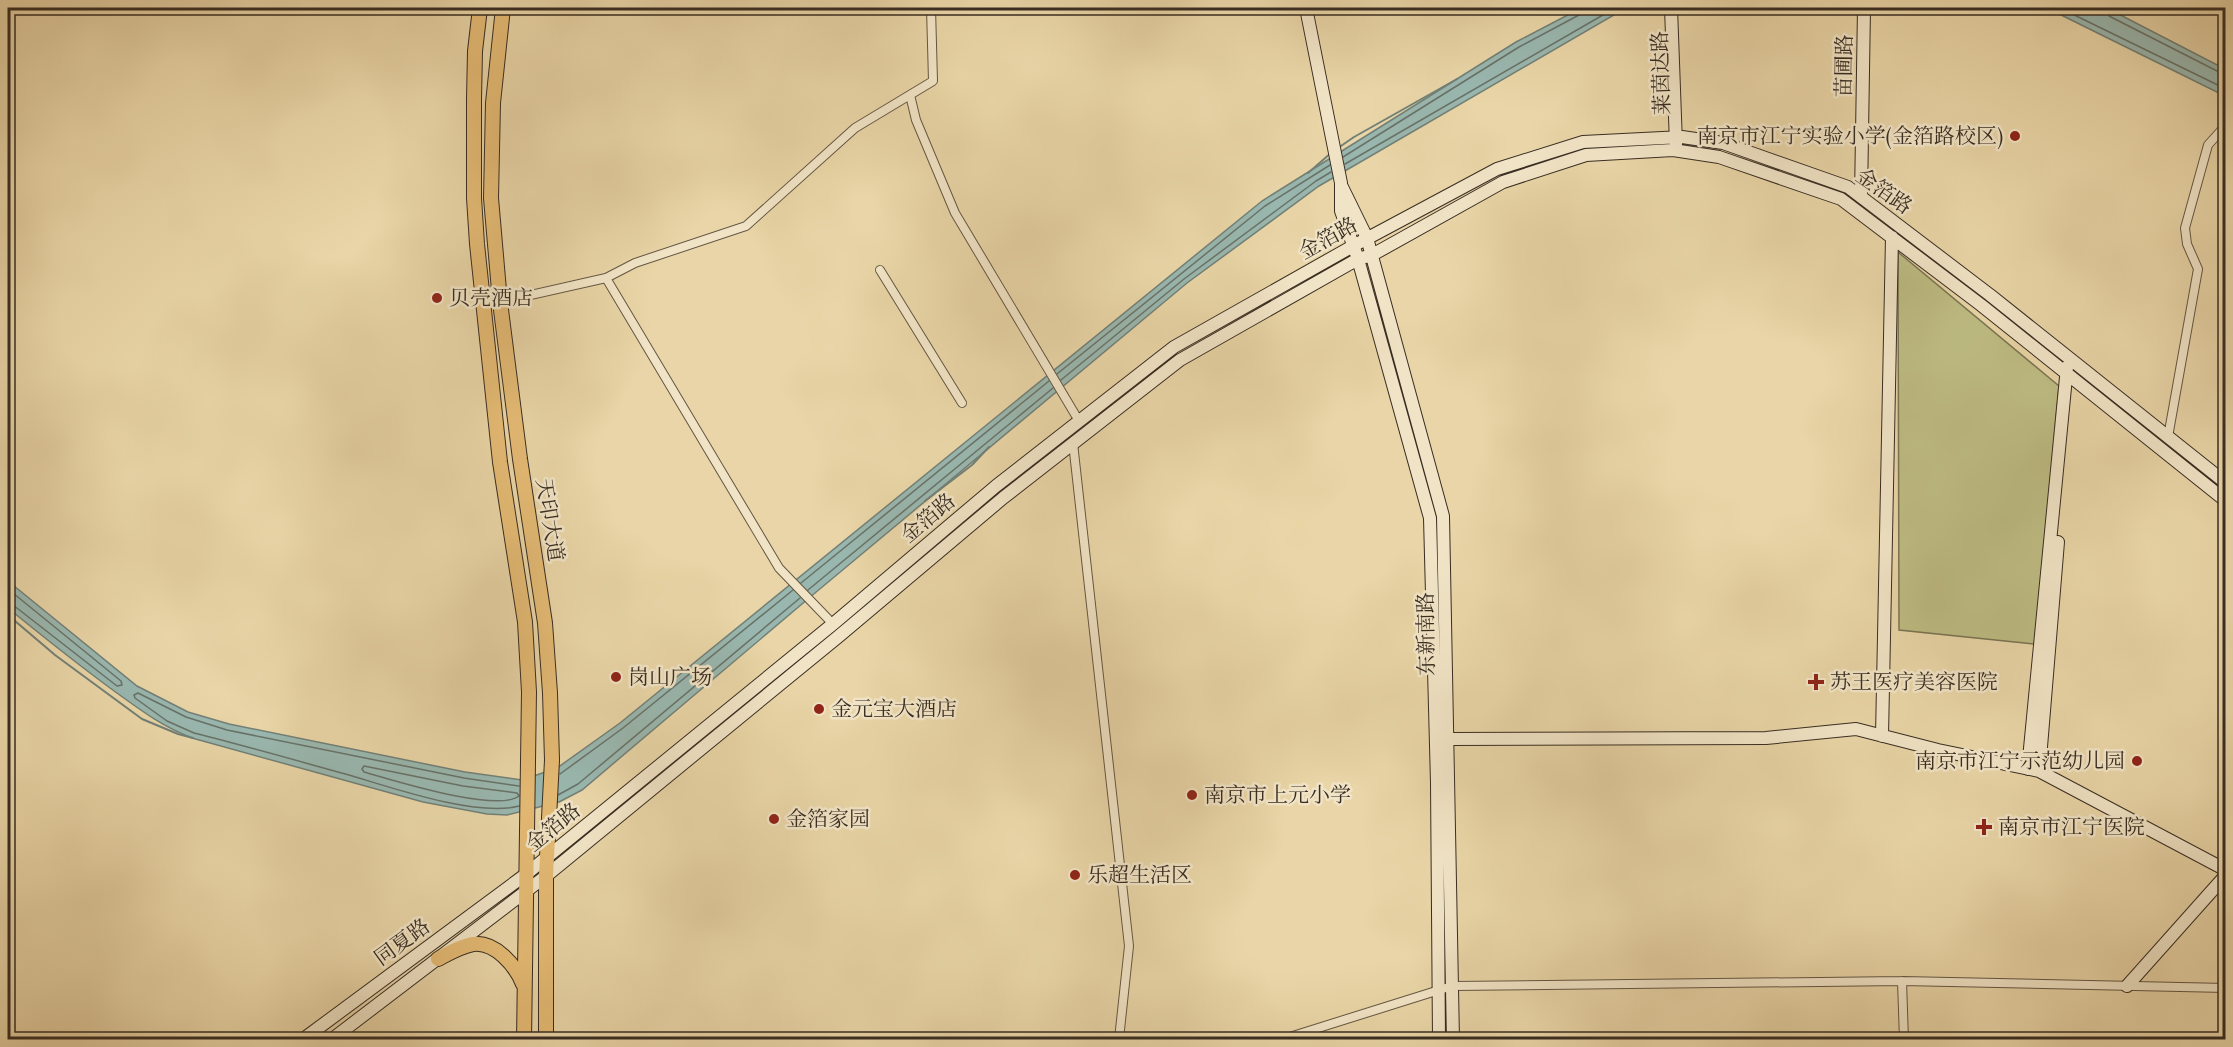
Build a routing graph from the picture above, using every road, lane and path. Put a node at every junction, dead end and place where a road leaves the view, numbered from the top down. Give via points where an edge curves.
1 (480, 8) edge
2 (503, 8) edge
3 (931, 8) edge
4 (1306, 8) edge
5 (1671, 8) edge
6 (1678, 8) edge
7 (1864, 8) edge
8 (910, 95) junction
9 (2226, 125) edge
10 (1678, 137) junction
11 (1676, 151) junction
12 (1341, 183) junction
13 (1861, 197) junction
14 (1892, 237) junction
15 (1367, 238) junction
16 (1353, 246) junction
17 (1372, 255) junction
18 (1358, 259) junction
19 (880, 270) dead end
20 (606, 278) junction
21 (500, 302) junction
22 (2071, 360) junction
23 (2069, 376) junction
24 (962, 403) dead end
25 (1079, 421) junction
26 (2168, 437) junction
27 (1073, 443) junction
28 (2226, 483) edge
29 (2226, 501) edge
30 (833, 624) junction
31 (1882, 736) junction
32 (1448, 739) junction
33 (2033, 770) junction
34 (547, 857) junction
35 (2226, 870) edge
36 (525, 875) junction
37 (2226, 875) edge
38 (546, 876) junction
39 (525, 893) junction
40 (438, 959) junction
41 (1902, 981) junction
42 (524, 986) junction
43 (1452, 986) junction
44 (2127, 986) junction
45 (2226, 988) edge
46 (1439, 990) junction
47 (1120, 1039) edge
48 (302, 1040) edge
49 (331, 1040) edge
50 (524, 1040) edge
51 (546, 1040) edge
52 (1280, 1040) edge
53 (1439, 1040) edge
54 (1453, 1040) edge
55 (1904, 1040) edge

1 - 36 main road, 天印大道 via 475,51 475,221 500,462 525,622 529,692
2 - 21 main road, 天印大道 via 491,153
3 - 8 street via 933,81
4 - 12 main road
5 - 10 main road
6 - 10 main road, 莱茵达路
7 - 13 main road, 苗圃路
8 - 20 street via 855,128 746,226 635,263
8 - 25 street via 916,120 955,213
9 - 26 street via 2208,145 2185,228 2198,269
10 - 11 main road
10 - 13 main road, 金箔路 via 1723,143 1848,187
10 - 15 main road, 金箔路 via 1583,142 1497,169
11 - 14 main road, 金箔路 via 1719,157 1841,199
11 - 17 main road, 金箔路 via 1586,155 1503,182
12 - 15 main road, 东新南路
12 - 16 main road, 东新南路 via 1341,211
13 - 22 main road, 金箔路
14 - 23 main road, 金箔路
14 - 31 main road
15 - 16 main road, 金箔路
15 - 17 main road, 东新南路
16 - 18 main road, 东新南路
16 - 25 main road, 金箔路 via 1174,347
17 - 18 main road, 金箔路
17 - 32 main road, 东新南路 via 1443,516
18 - 27 main road, 金箔路 via 1180,360
18 - 46 main road, 东新南路 via 1430,518
19 - 24 street
20 - 21 street
20 - 30 street via 779,568
21 - 34 main road, 天印大道 via 545,623 552,760
22 - 23 main road
22 - 26 main road, 金箔路
23 - 29 main road, 金箔路
23 - 33 main road
25 - 30 main road, 金箔路
26 - 28 main road, 金箔路
27 - 38 main road, 金箔路
27 - 47 street via 1129,946
30 - 34 main road, 金箔路
31 - 32 main road via 1856,729 1766,738
31 - 33 main road
32 - 43 main road, 东新南路
33 - 35 main road
34 - 36 main road, 金箔路
34 - 38 main road, 天印大道
36 - 39 main road, 天印大道
36 - 48 main road, 同夏路
37 - 44 main road
38 - 39 main road, 同夏路
38 - 51 main road, 天印大道
39 - 40 main road, 同夏路
39 - 42 main road, 天印大道
40 - 42 main road via 460,948 482,944 512,964
40 - 49 main road, 同夏路
41 - 43 street
41 - 44 street
41 - 55 street
42 - 50 main road, 天印大道
43 - 46 street
43 - 54 main road, 东新南路
44 - 45 street
46 - 52 street
46 - 53 main road, 东新南路

